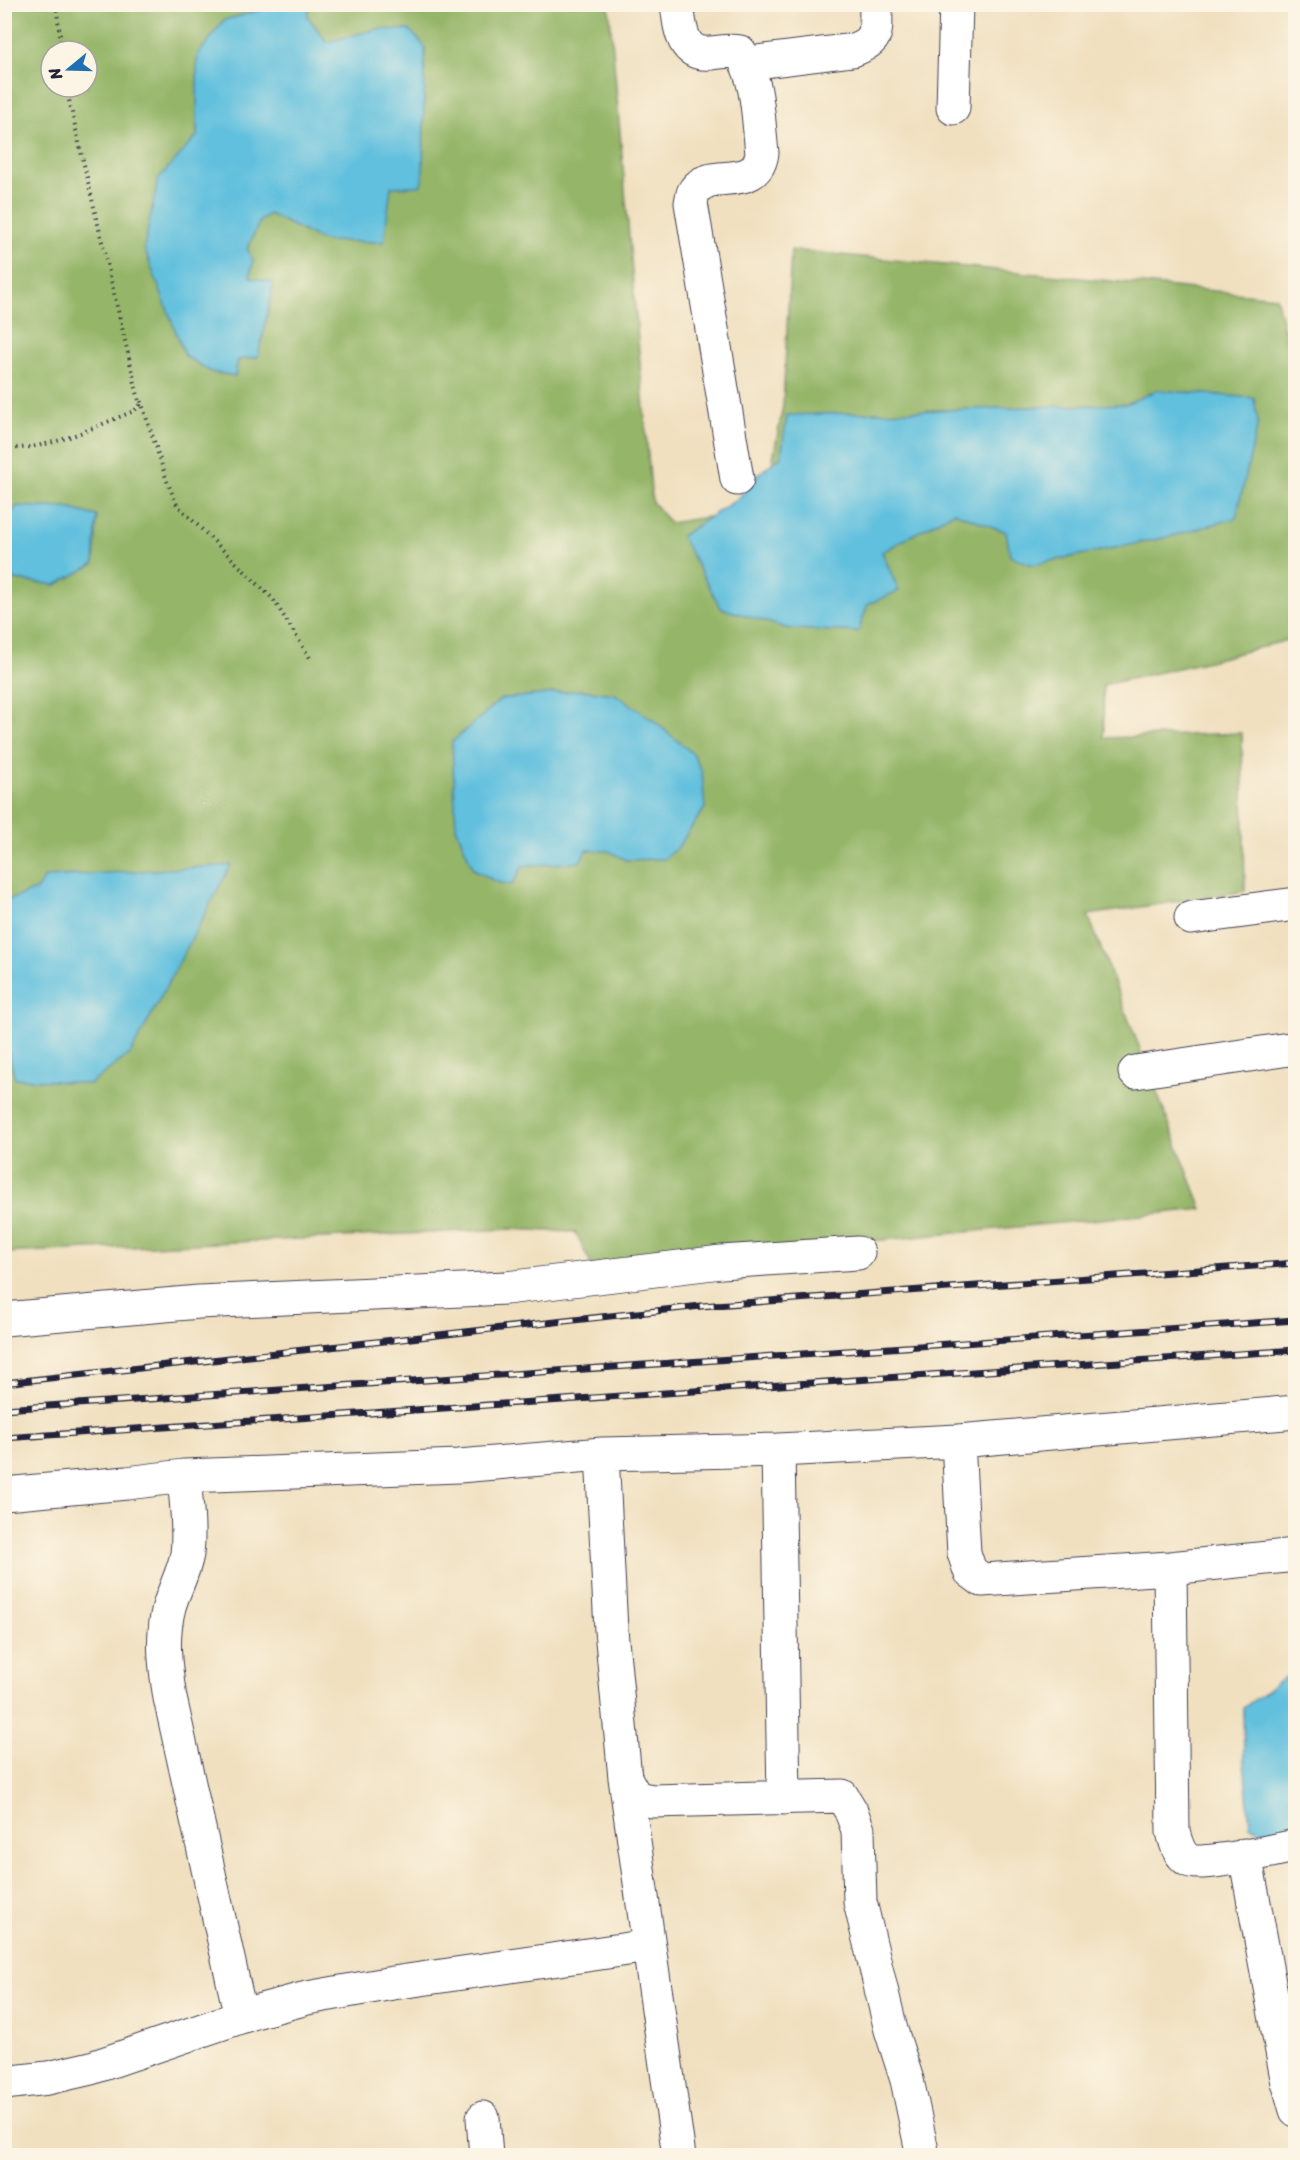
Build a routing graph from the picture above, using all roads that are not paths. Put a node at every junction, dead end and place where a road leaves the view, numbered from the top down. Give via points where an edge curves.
1 (677, 4) edge
2 (876, 4) edge
3 (956, 4) edge
4 (748, 63) junction
5 (953, 108) dead end
6 (737, 479) dead end
7 (1296, 904) edge
8 (1191, 918) dead end
9 (1296, 1048) edge
10 (1135, 1072) dead end
11 (858, 1253) dead end
12 (4, 1319) edge
13 (1296, 1412) edge
14 (958, 1441) junction
15 (778, 1450) junction
16 (602, 1454) junction
17 (184, 1476) junction
18 (4, 1494) edge
19 (1296, 1556) edge
20 (1170, 1568) junction
21 (625, 1778) junction
22 (784, 1798) junction
23 (1296, 1846) edge
24 (1245, 1855) junction
25 (649, 1946) junction
26 (241, 2017) junction
27 (4, 2083) edge
28 (1296, 2110) edge
29 (483, 2118) dead end
30 (486, 2156) edge
31 (679, 2156) edge
32 (923, 2156) edge

1 - 4 street via 686,45 696,53 740,52
2 - 4 street via 875,35 869,44 853,50
3 - 5 street
4 - 6 street via 761,142 760,164 749,174 703,182 693,191 692,203
7 - 8 street
9 - 10 street
11 - 12 street via 721,1262 506,1288 199,1302
13 - 14 street
14 - 15 street
14 - 20 street via 964,1552 970,1570 982,1580
15 - 16 street
15 - 22 street
16 - 17 street via 459,1466
16 - 21 street via 611,1630
17 - 18 street
17 - 26 street via 186,1556 169,1605 164,1664
19 - 20 street
20 - 24 street via 1173,1832 1179,1852 1190,1862 1206,1863
21 - 22 street via 636,1798 653,1802
21 - 25 street
22 - 32 street via 842,1796 851,1811 858,1830 861,1902
23 - 24 street
24 - 28 street
25 - 26 street via 346,1991
25 - 31 street
26 - 27 street via 92,2067 48,2079
29 - 30 street

